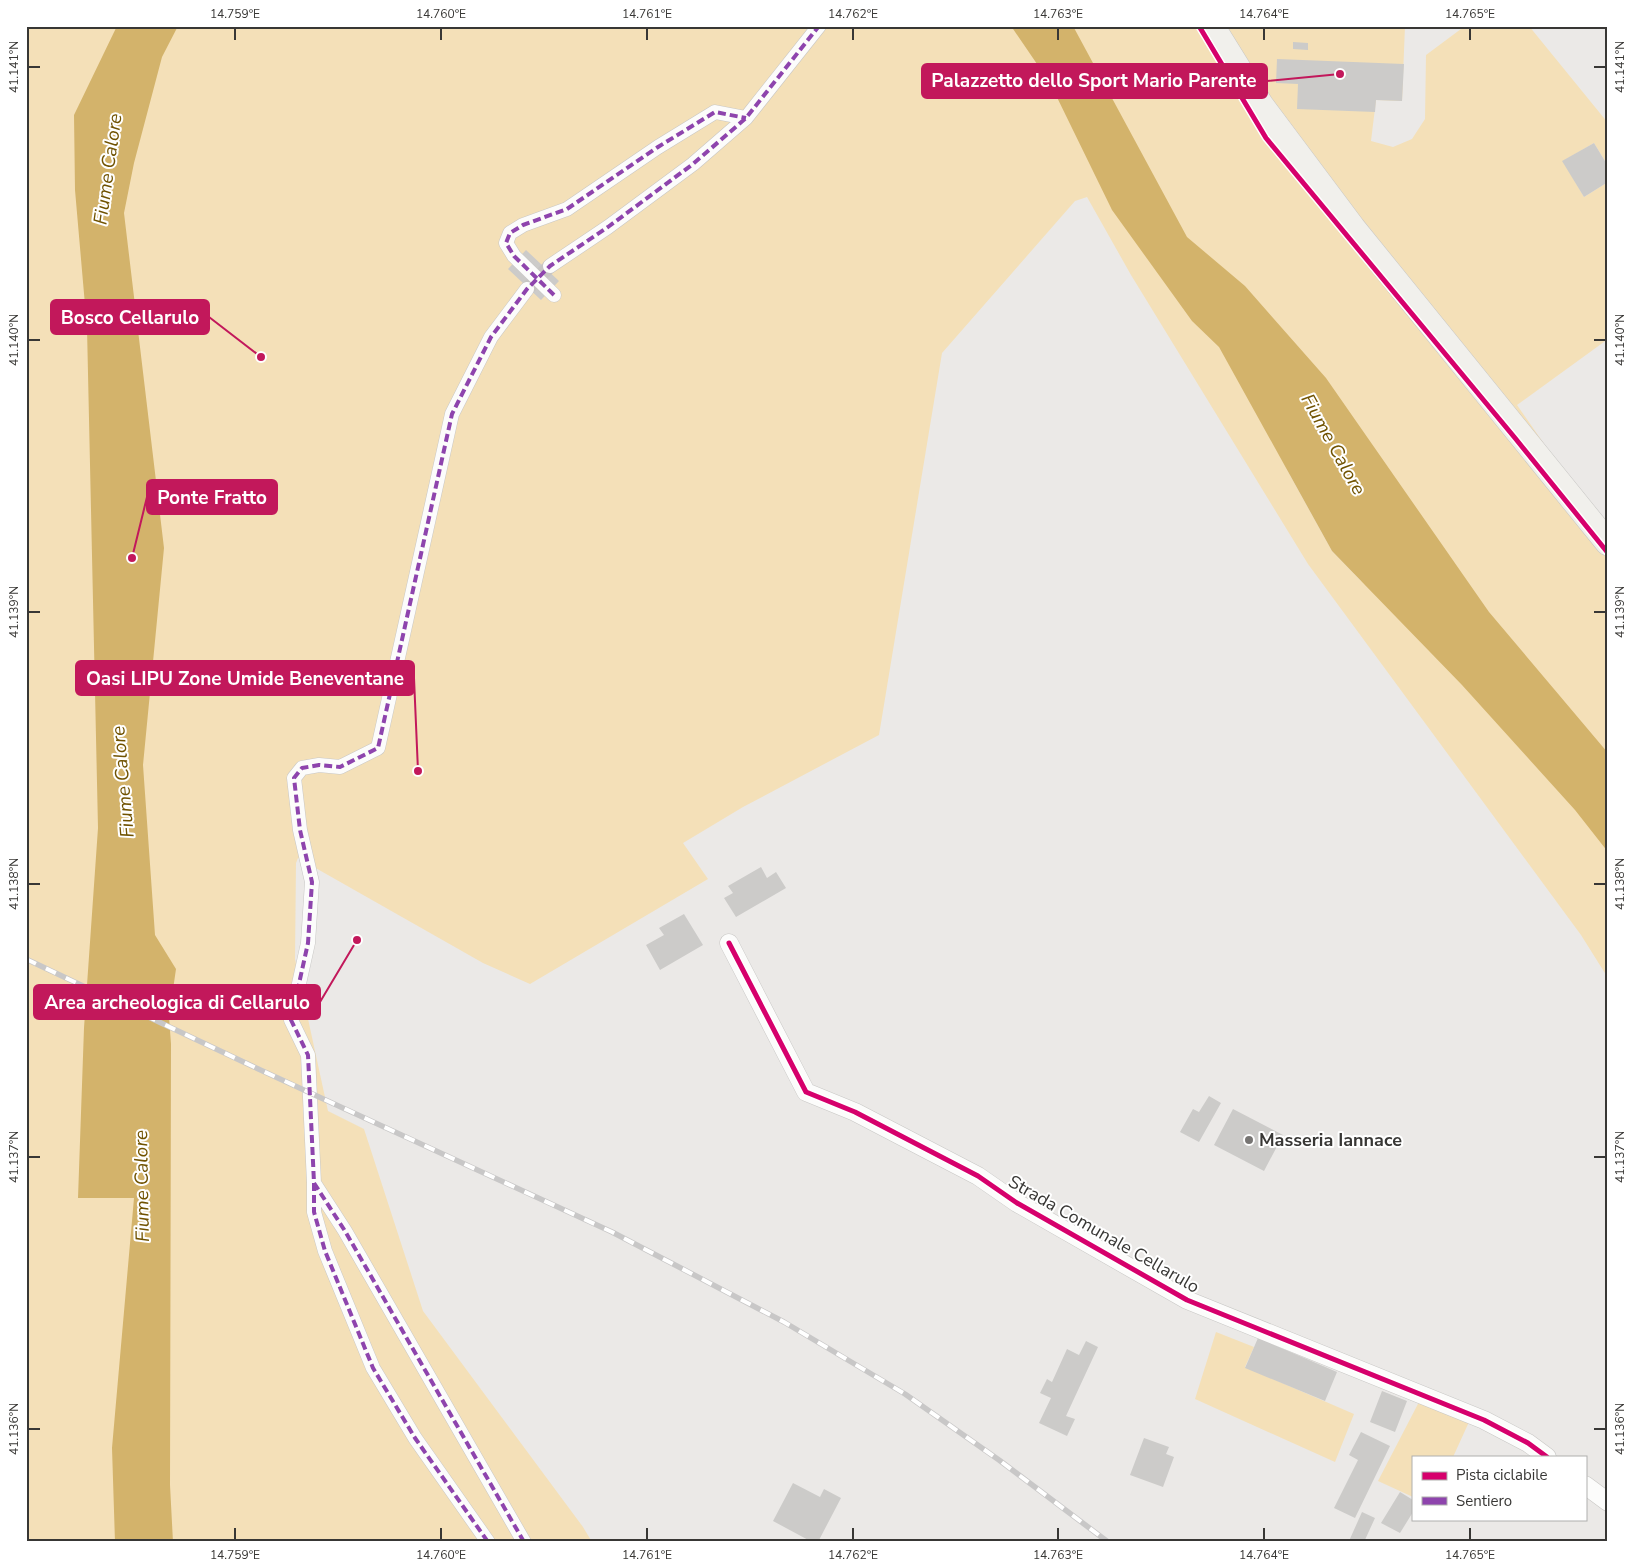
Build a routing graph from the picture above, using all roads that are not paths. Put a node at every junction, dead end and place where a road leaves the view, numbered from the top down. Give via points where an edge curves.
1 (819, 26) edge
2 (1212, 26) edge
3 (746, 118) junction
4 (550, 266) tunnel mouth
5 (527, 289) tunnel mouth
6 (554, 294) dead end
7 (1608, 543) edge
8 (729, 943) dead end
9 (314, 1183) junction
10 (1546, 1456) edge
11 (1586, 1486) edge
12 (1608, 1502) edge
13 (488, 1542) edge
14 (524, 1542) edge

1 - 3 street
2 - 7 main road via 1261,105 1353,228
3 - 4 street via 693,164
3 - 6 street via 715,112 567,209 510,233 506,243 514,256
5 - 9 street via 491,337 452,414 378,748 340,766 302,768 294,778 300,830 312,882 308,943 291,1020 308,1055
8 - 10 street, Strada Comunale Cellarulo via 806,1092 856,1112 978,1176 1017,1203 1187,1300 1484,1420
9 - 13 street via 314,1212 325,1251 373,1368 415,1438
9 - 14 street via 345,1231
11 - 12 street

